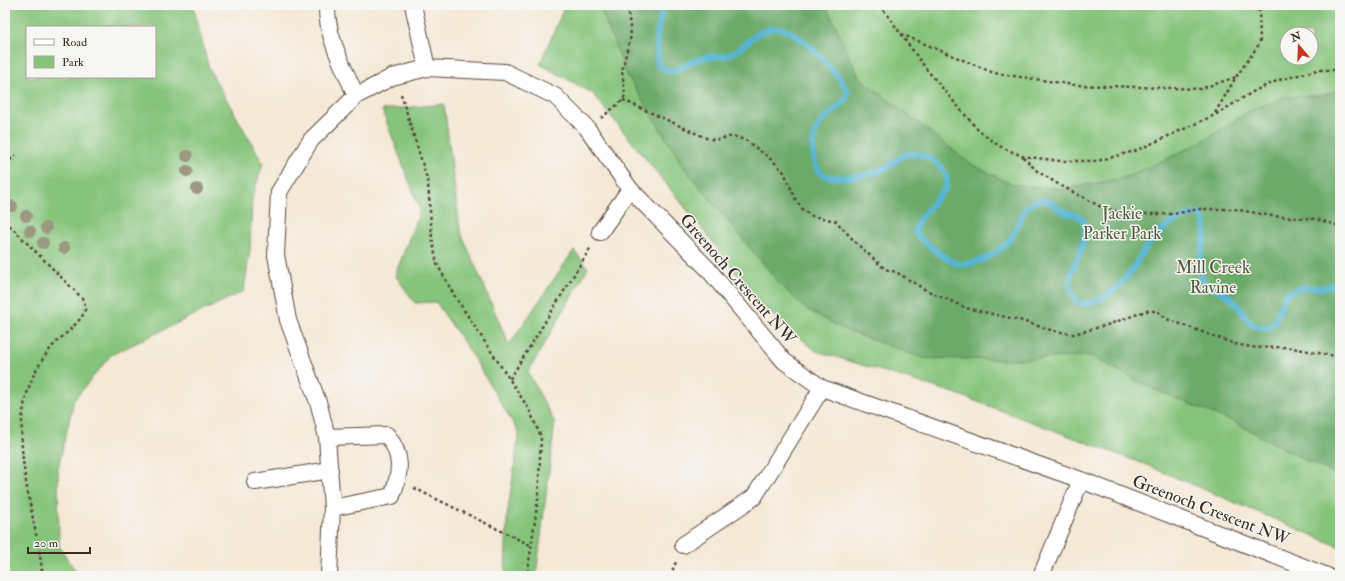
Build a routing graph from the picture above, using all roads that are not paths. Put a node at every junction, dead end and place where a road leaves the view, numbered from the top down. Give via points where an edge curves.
1 (327, 5) edge
2 (413, 5) edge
3 (426, 68) junction
4 (356, 96) junction
5 (630, 189) junction
6 (600, 232) road end
7 (822, 388) junction
8 (327, 438) junction
9 (330, 470) junction
10 (1081, 480) junction
11 (255, 482) dead end
12 (332, 508) junction
13 (683, 546) dead end
14 (329, 576) edge
15 (1041, 576) edge
16 (1327, 576) edge

1 - 4 street via 327,20 335,47
2 - 3 street
3 - 4 street, Greenoch Crescent NW via 392,77
3 - 5 street, Greenoch Crescent NW via 505,72 555,96 587,128
4 - 8 street, Greenoch Crescent NW via 311,140 279,192 276,255 288,320 319,405
5 - 6 street
5 - 7 street, Greenoch Crescent NW via 708,269 784,360
7 - 10 street, Greenoch Crescent NW
7 - 13 street via 754,496
8 - 9 street, Greenoch Crescent NW
8 - 12 street via 387,434 395,445 400,466 392,496
9 - 11 street
9 - 12 street, Greenoch Crescent NW
10 - 15 street
10 - 16 street, Greenoch Crescent NW
12 - 14 street, Greenoch Crescent NW

